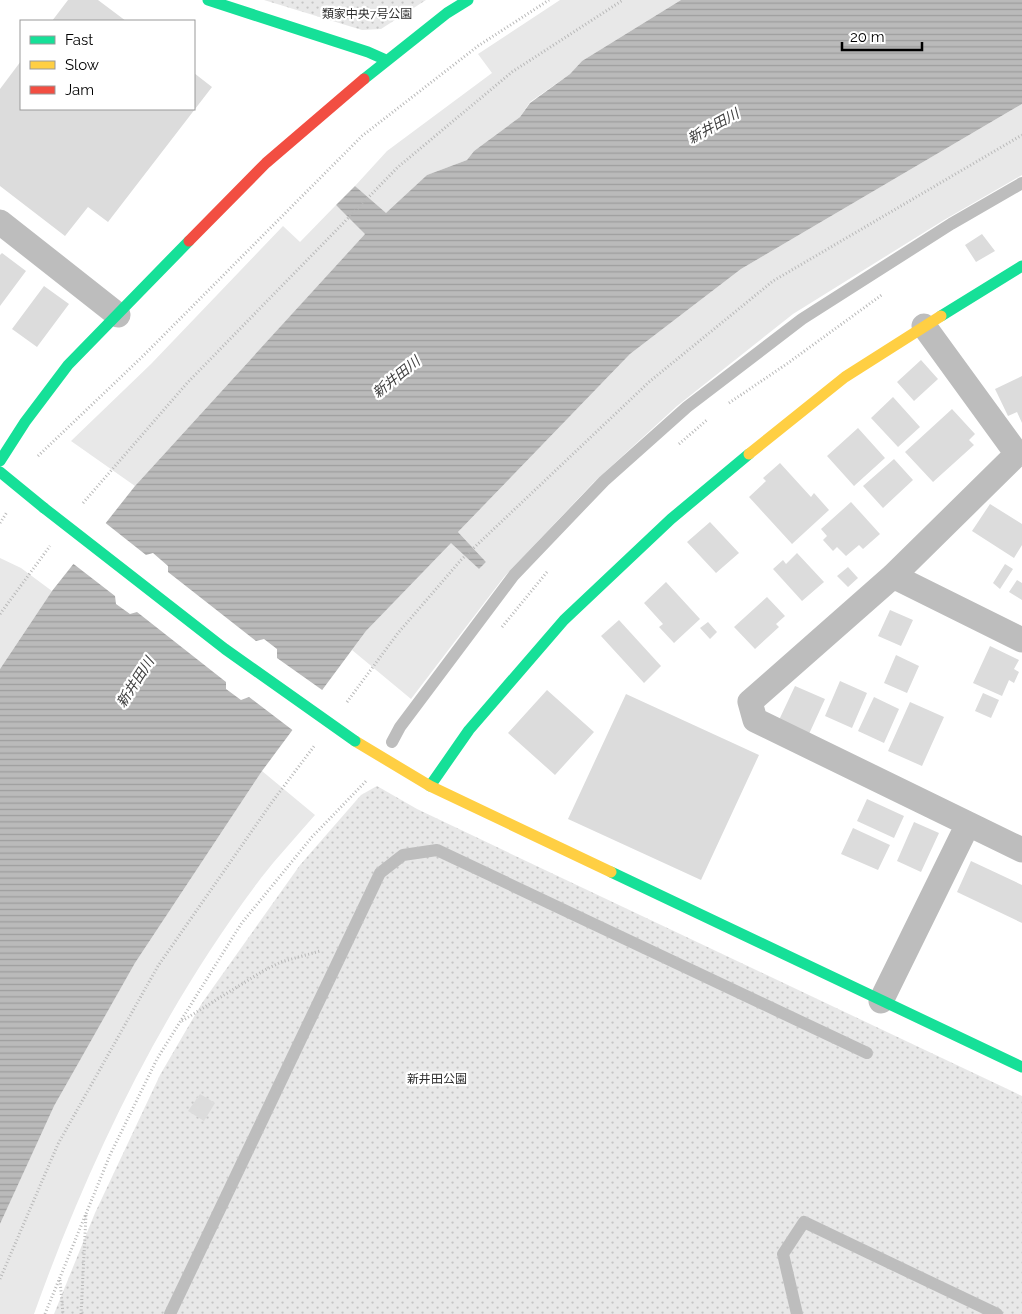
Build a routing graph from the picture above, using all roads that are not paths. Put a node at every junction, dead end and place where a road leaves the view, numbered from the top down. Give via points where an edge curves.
1 (208, 0) edge
2 (468, 0) edge
3 (386, 60) junction
4 (1022, 183) edge
5 (0, 222) edge
6 (1022, 266) edge
7 (118, 315) junction
8 (924, 326) junction
9 (1020, 453) edge
10 (2, 476) edge
11 (893, 576) junction
12 (1022, 640) edge
13 (392, 742) dead end
14 (430, 786) junction
15 (968, 824) junction
16 (1022, 850) edge
17 (881, 1001) junction
18 (867, 1053) dead end
19 (1022, 1067) edge
20 (170, 1314) edge
21 (797, 1314) edge
22 (997, 1314) edge

1 - 3 street
2 - 3 street
3 - 7 street via 266,163
4 - 13 lane via 802,319 673,419 604,481 514,575
5 - 7 street
6 - 8 street
7 - 10 street via 68,365 24,422
8 - 9 street
8 - 14 street via 846,377 664,525 564,620 469,730
9 - 11 street
10 - 14 street, bridge via 225,649 355,741
11 - 12 street
11 - 15 street via 750,702 755,720
14 - 17 street
15 - 16 street
15 - 17 street
17 - 19 street
18 - 20 lane via 437,850 403,855 380,873
21 - 22 lane via 783,1254 804,1222

